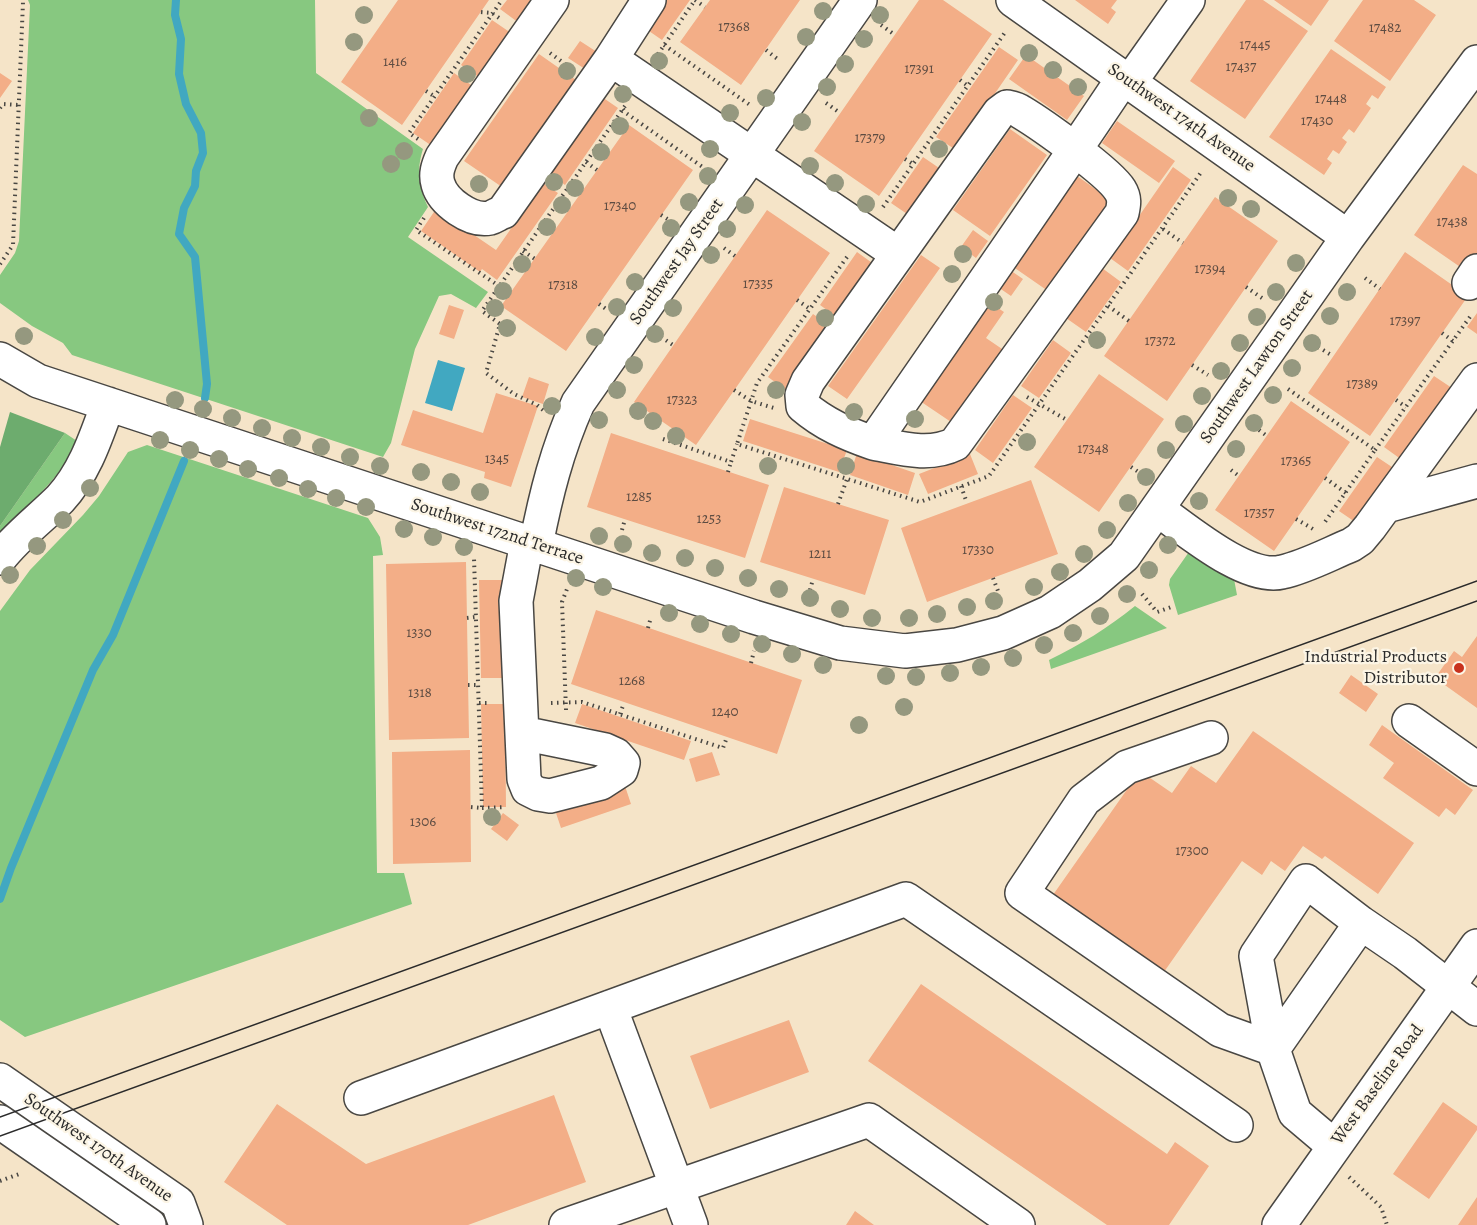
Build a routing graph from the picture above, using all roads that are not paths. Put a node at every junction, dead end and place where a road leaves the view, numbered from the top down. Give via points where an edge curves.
1 (552, 0) edge
2 (649, 0) edge
3 (860, 0) edge
4 (1013, 0) edge
5 (1188, 0) edge
6 (611, 59) junction
7 (1477, 62) edge
8 (1127, 79) junction
9 (1074, 150) junction
10 (752, 156) junction
11 (1348, 237) junction
12 (898, 255) junction
13 (0, 359) edge
14 (1477, 380) edge
15 (108, 404) junction
16 (873, 443) junction
17 (1477, 481) edge
18 (1386, 506) junction
19 (1157, 509) junction
20 (532, 543) junction
21 (0, 558) edge
22 (1003, 633) joint
23 (1409, 721) dead end
24 (522, 734) junction
25 (1211, 738) dead end
26 (1477, 769) edge
27 (1361, 923) junction
28 (1477, 946) edge
29 (1447, 988) junction
30 (610, 1006) junction
31 (1477, 1009) edge
32 (1273, 1049) junction
33 (0, 1080) edge
34 (361, 1098) dead end
35 (0, 1122) edge
36 (1236, 1125) dead end
37 (1331, 1151) junction
38 (677, 1187) junction
39 (150, 1225) edge
40 (186, 1225) edge
41 (567, 1225) edge
42 (691, 1225) edge
43 (1018, 1225) edge
44 (1279, 1225) edge

1 - 6 street via 442,157 436,171 446,198 474,216 489,218 503,212
2 - 6 street
3 - 10 street, Southwest Jay Street
4 - 8 street, Southwest 174th Avenue
5 - 8 street
6 - 10 street
7 - 11 street, Southwest Lawton Street
8 - 9 street
8 - 11 street, Southwest 174th Avenue
9 - 12 street via 1018,110 1007,107
9 - 16 street
9 - 16 street via 1115,182 1125,204 1122,213 955,444 921,451
10 - 12 street
10 - 20 street, Southwest Jay Street via 578,403 562,438
11 - 19 street, Southwest Lawton Street
12 - 16 street via 802,395 803,406 816,417 846,434
13 - 15 street, Southwest 172nd Terrace via 38,381
14 - 18 street
15 - 20 street, Southwest 172nd Terrace
15 - 21 street via 80,471 61,498
17 - 18 street
18 - 19 street via 1351,545 1281,572 1266,573 1238,564
19 - 22 street, Southwest Lawton Street via 1124,556 1090,585 1050,612
20 - 22 street, Southwest 172nd Terrace via 840,643 905,651 957,645
20 - 24 street, Southwest Jay Street via 516,601
23 - 26 street
24 - 24 street, Southwest Jay Street via 524,779 528,789 538,794 550,796 601,783 621,770 623,763 616,754
25 - 32 street via 1127,767 1084,800 1023,893 1220,1030
27 - 29 street
27 - 32 street
27 - 32 street via 1306,881 1256,956
28 - 29 street, West Baseline Road
29 - 31 street
29 - 37 street, West Baseline Road
30 - 34 street
30 - 36 street via 906,899
30 - 38 street
32 - 37 street via 1295,1113
33 - 40 street, Southwest 170th Avenue via 178,1203
35 - 39 street, Southwest 170th Avenue
37 - 44 street, West Baseline Road
38 - 41 street
38 - 42 street
38 - 43 street via 869,1120

